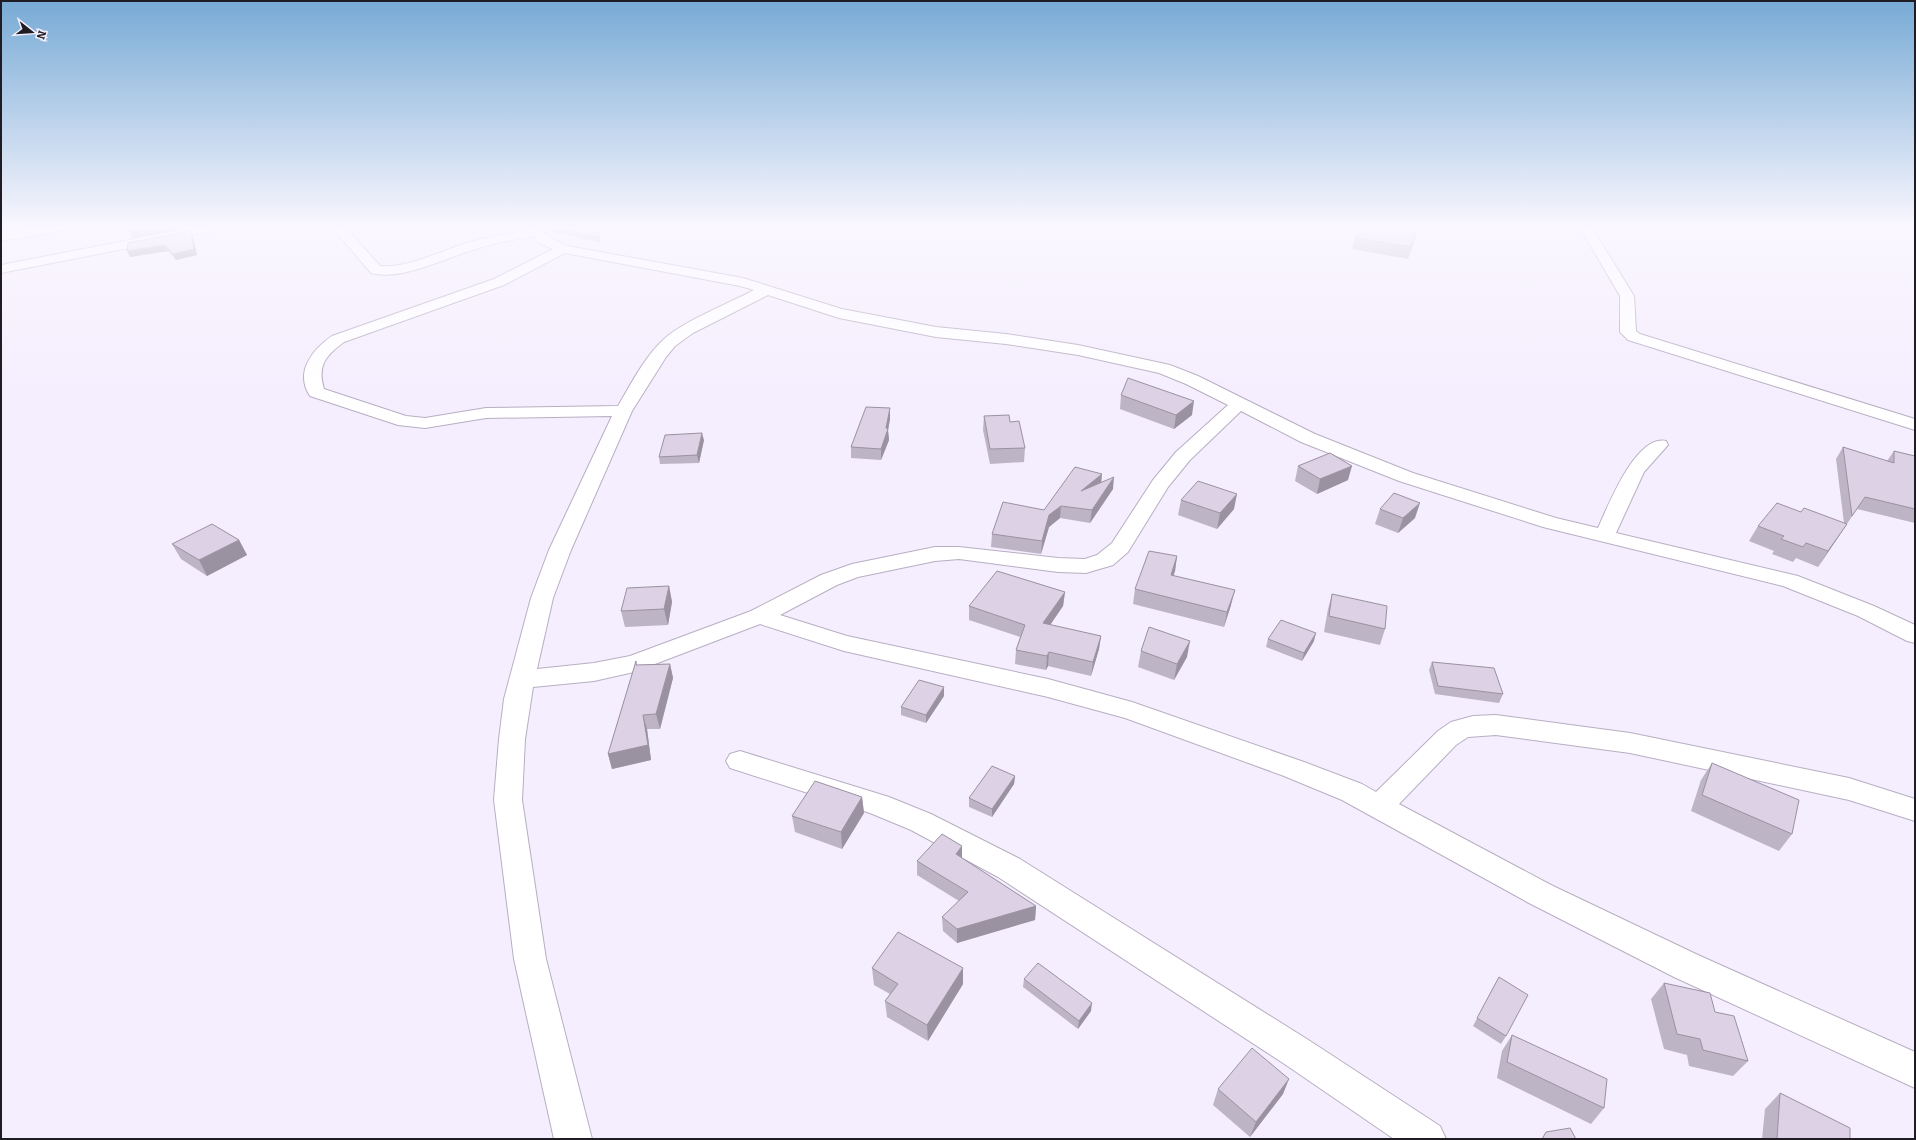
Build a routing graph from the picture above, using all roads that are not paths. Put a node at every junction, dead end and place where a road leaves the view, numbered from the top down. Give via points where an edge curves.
1 (504, 279) edge
2 (727, 279) edge
3 (1617, 279) edge
4 (768, 289) junction
5 (1239, 404) junction
6 (623, 411) junction
7 (1915, 425) edge
8 (1659, 445) dead end
9 (1604, 537) junction
10 (759, 616) junction
11 (1915, 635) edge
12 (522, 679) junction
13 (740, 761) dead end
14 (1380, 806) junction
15 (1915, 810) edge
16 (1915, 1070) edge
17 (573, 1139) edge
18 (1427, 1139) edge

1 - 6 street via 338,339 317,360 312,374 316,392 416,423 486,414
2 - 4 street
3 - 7 street via 1627,296 1628,332 1634,337
4 - 5 street via 839,313 936,332 1078,350 1164,369
4 - 6 street via 688,330 669,343 659,354
5 - 9 street via 1308,438 1406,477 1550,523
5 - 10 street via 1183,456 1160,484 1127,539 1105,560 1086,566 1058,565 977,554 935,554 852,571
6 - 12 street via 560,550 545,591
8 - 9 street via 1636,469
9 - 11 street via 1790,582 1866,611
10 - 12 street via 634,664 594,672
10 - 14 street via 844,643 1048,688 1132,711 1294,769
12 - 17 street via 512,738 508,800 530,959
13 - 18 street via 872,803 921,822 1009,868
14 - 15 street via 1447,738 1460,729 1496,725 1630,743 1849,789
14 - 16 street via 1448,846 1623,935 1794,1017

